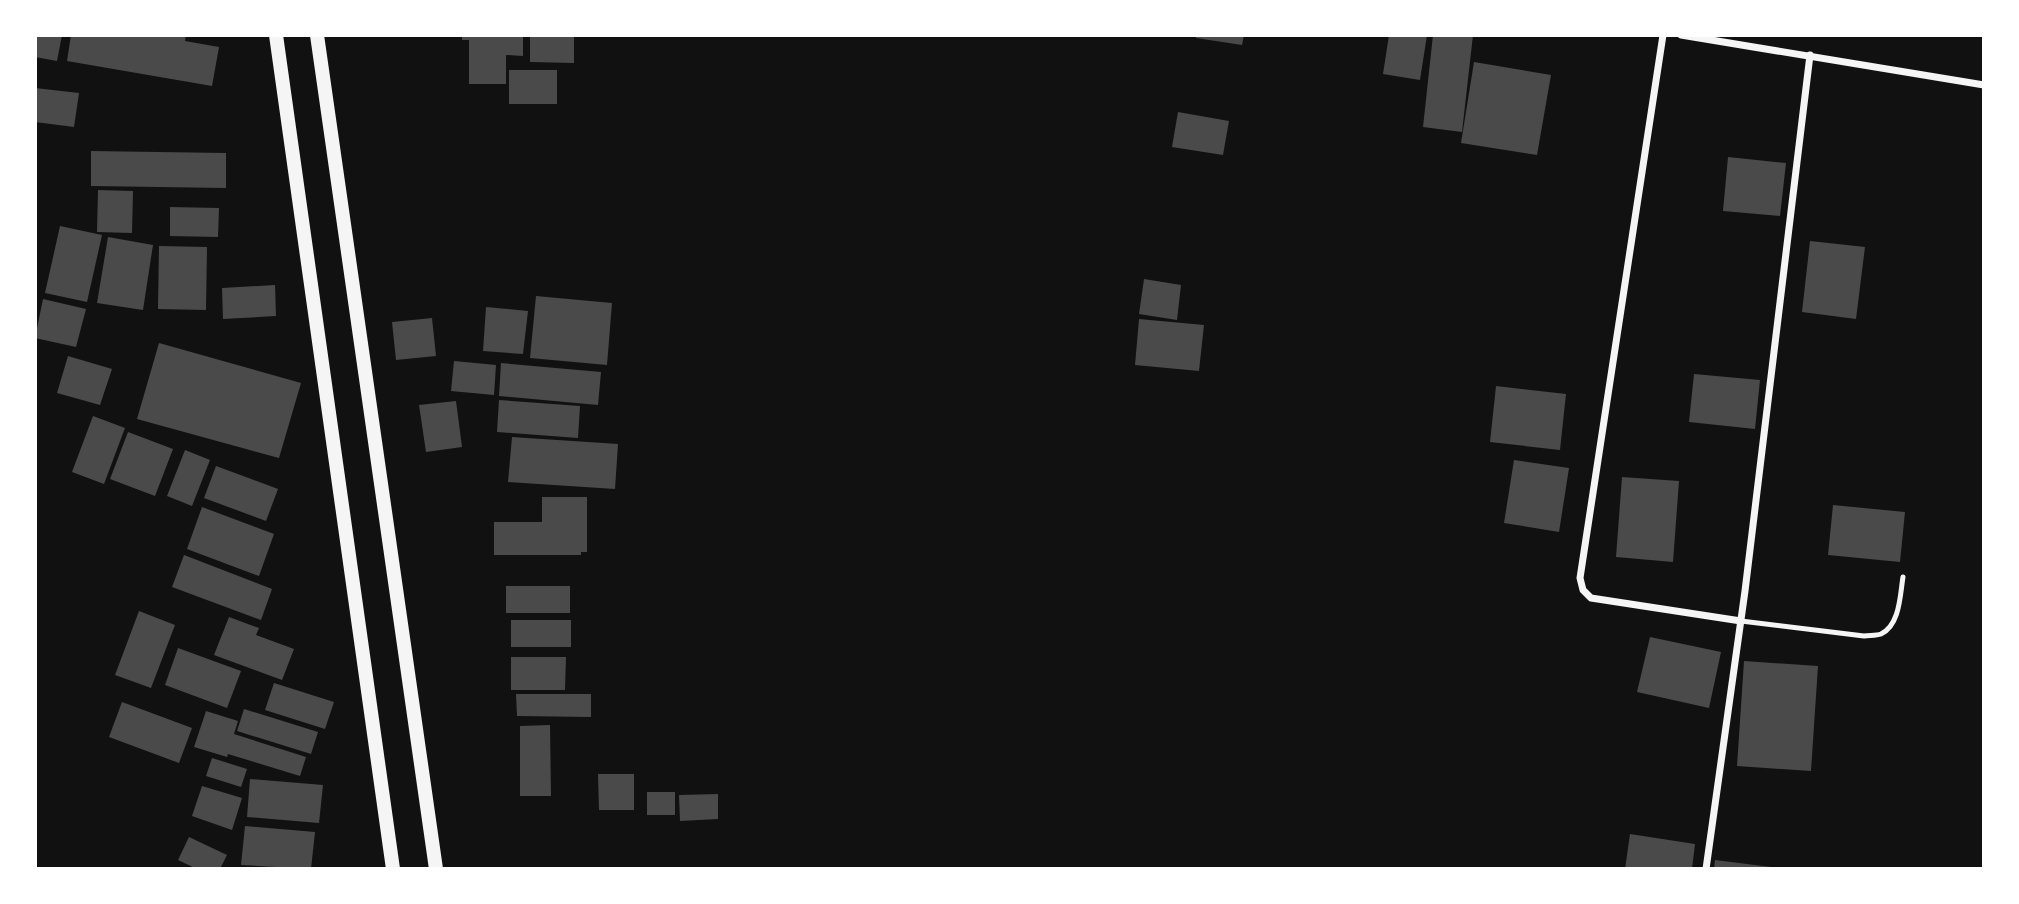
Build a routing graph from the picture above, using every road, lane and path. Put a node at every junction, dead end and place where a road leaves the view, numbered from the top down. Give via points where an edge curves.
1 (276, 35) edge
2 (317, 35) edge
3 (1663, 35) edge
4 (1681, 35) edge
5 (1810, 55) junction
6 (1984, 85) edge
7 (1903, 577) dead end
8 (1741, 621) junction
9 (393, 869) edge
10 (436, 869) edge
11 (1706, 869) edge

1 - 9 main road
2 - 10 main road
3 - 8 street via 1580,578 1591,598
4 - 5 street
5 - 6 street
5 - 8 street
7 - 8 lane via 1896,616 1880,635
8 - 11 street

